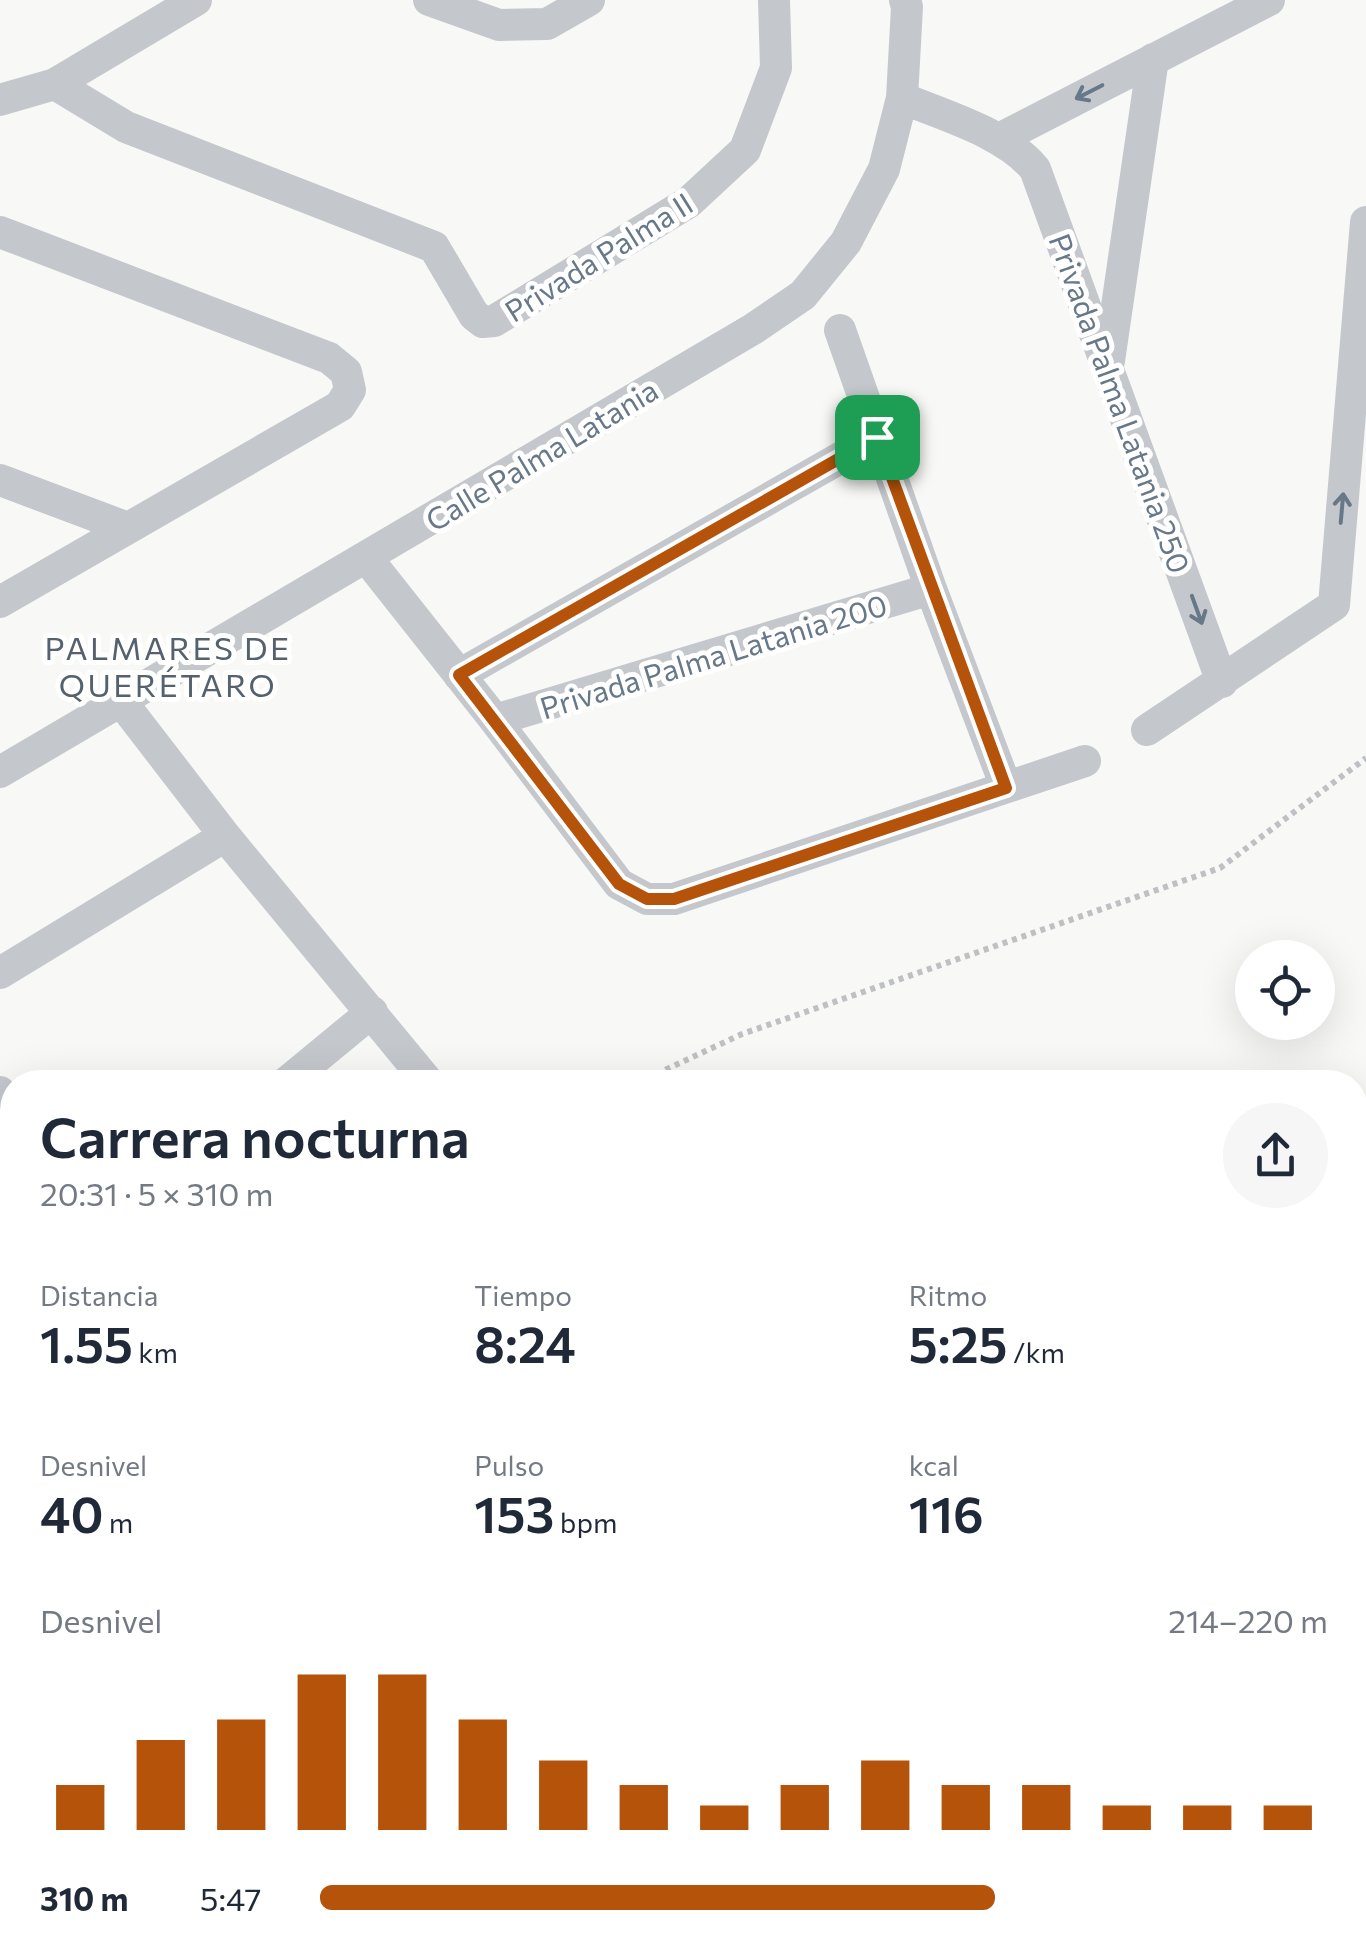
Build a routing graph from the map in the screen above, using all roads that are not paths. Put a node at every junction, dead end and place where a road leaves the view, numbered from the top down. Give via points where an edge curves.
1 (196, 0) edge
2 (429, 0) edge
3 (589, 0) edge
4 (774, 0) edge
5 (905, 0) edge
6 (1269, 0) edge
7 (1153, 58) junction
8 (55, 84) junction
9 (902, 98) junction
10 (0, 100) edge
11 (0, 110) edge
12 (0, 126) edge
13 (999, 138) junction
14 (1366, 222) edge
15 (0, 232) edge
16 (840, 330) dead end
17 (1108, 365) junction
18 (877, 437) junction
19 (0, 480) edge
20 (128, 528) junction
21 (366, 557) junction
22 (932, 589) junction
23 (0, 602) edge
24 (459, 675) junction
25 (1222, 682) junction
26 (122, 701) junction
27 (495, 720) junction
28 (1147, 730) dead end
29 (1085, 761) dead end
30 (0, 772) edge
31 (1006, 788) junction
32 (225, 836) junction
33 (0, 973) edge
34 (372, 1012) junction
35 (302, 1070) edge
36 (418, 1070) edge

1 - 8 street
2 - 3 street via 499,25 547,24
4 - 8 street, Privada Palma II via 776,68 745,150 689,202 494,321 474,314 434,247 126,126
5 - 9 street, Calle Palma Latania
6 - 7 street
7 -> 13 street
7 - 17 street
8 - 10 street
9 - 13 street, Privada Palma Latania 250
9 - 21 street, Calle Palma Latania via 884,169 846,242 803,295
11 - 12 street
13 - 17 street, Privada Palma Latania 250 via 1036,169
25 -> 14 street via 1334,605
15 - 20 street via 329,358 346,372 350,390 340,406
16 - 18 street
17 -> 25 street, Privada Palma Latania 250
18 - 22 street
18 - 24 street
19 - 20 street
20 - 23 street
21 - 24 street, Privada Palma Latania 200
21 - 26 street, Calle Palma Latania
22 - 27 street, Privada Palma Latania 200
22 - 31 street
24 - 27 street, Privada Palma Latania 200
25 - 28 street
26 - 30 street, Calle Palma Latania
26 - 32 street
27 - 31 street, Privada Palma Latania 200 via 619,884 647,899 674,899
29 - 31 street, Privada Palma Latania 200
32 - 33 street
32 - 34 street
34 - 35 street
34 - 36 street

